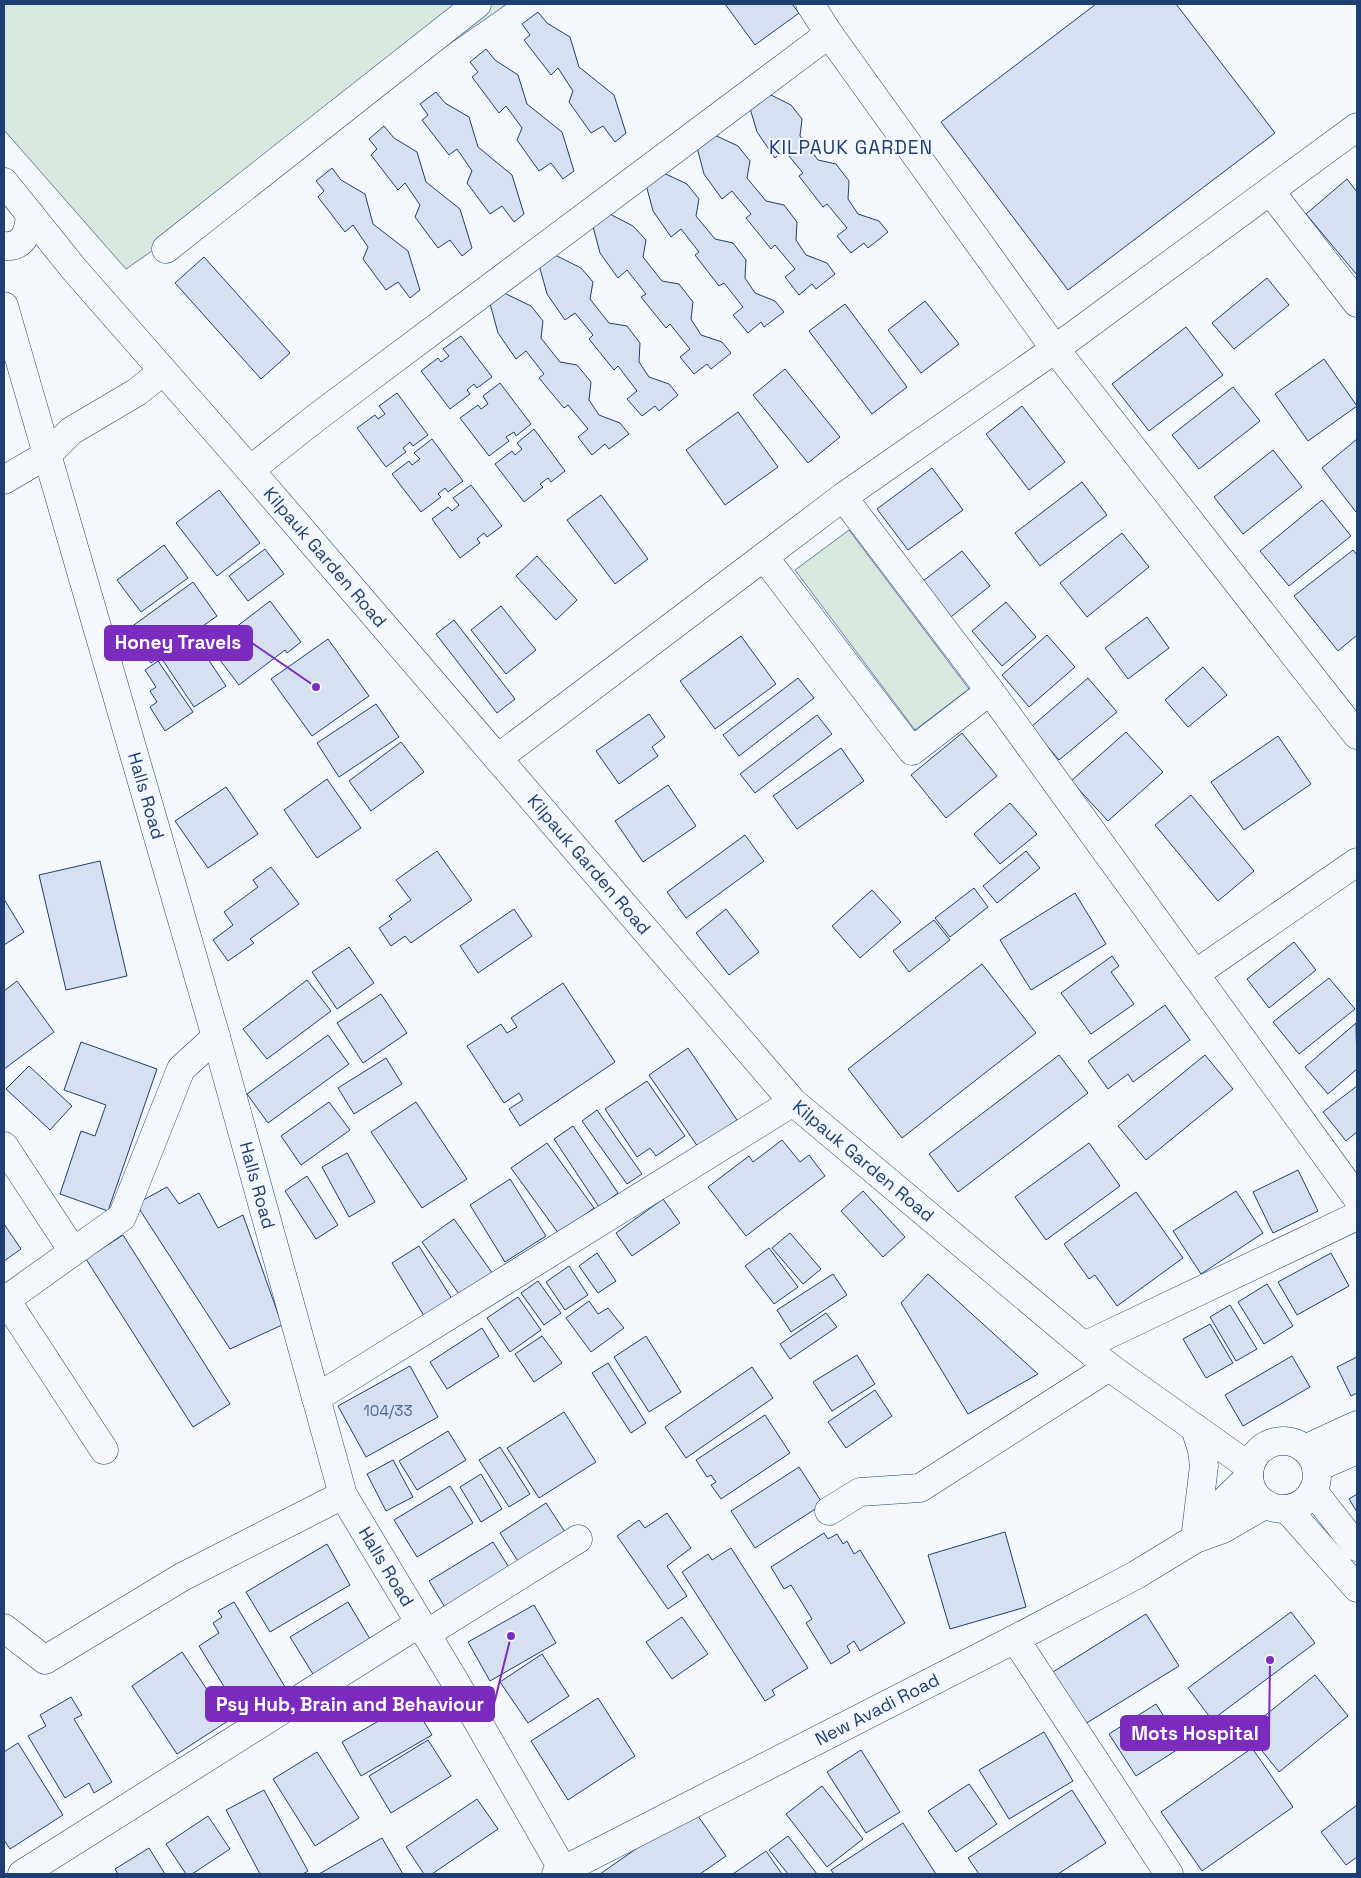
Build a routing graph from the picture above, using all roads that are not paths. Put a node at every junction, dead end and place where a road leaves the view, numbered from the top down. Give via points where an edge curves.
1 (477, 4) edge
2 (810, 4) edge
3 (829, 34) junction
4 (1357, 127) edge
5 (4, 182) edge
6 (1270, 191) junction
7 (30, 214) junction
8 (4, 246) edge
9 (166, 249) dead end
10 (1357, 304) edge
11 (4, 306) edge
12 (1055, 349) junction
13 (163, 371) junction
14 (48, 454) junction
15 (250, 470) junction
16 (4, 480) edge
17 (843, 498) junction
18 (764, 557) junction
19 (990, 691) junction
20 (1357, 735) edge
21 (498, 758) junction
22 (1357, 862) edge
23 (1195, 974) junction
24 (216, 1037) junction
25 (793, 1102) junction
26 (4, 1146) edge
27 (1357, 1198) edge
28 (1357, 1216) edge
29 (73, 1251) junction
30 (5, 1300) edge
31 (1084, 1346) junction
32 (1109, 1367) junction
33 (316, 1398) junction
34 (1357, 1425) edge
35 (1195, 1428) junction
36 (104, 1450) dead end
37 (1357, 1450) edge
38 (1311, 1470) junction
39 (1249, 1472) junction
40 (343, 1495) junction
41 (1276, 1507) junction
42 (829, 1511) dead end
43 (578, 1539) dead end
44 (1195, 1539) junction
45 (1357, 1547) edge
46 (1357, 1588) edge
47 (4, 1628) edge
48 (423, 1628) junction
49 (1015, 1639) junction
50 (561, 1873) edge
51 (22, 1874) edge
52 (1169, 1874) edge

1 - 9 street
2 - 3 street
3 - 12 street
3 - 15 street
4 - 6 street
5 - 7 street, Kilpauk Garden Road
6 - 10 street
6 - 12 street
7 - 8 street via 29,226 21,242
7 - 13 street, Kilpauk Garden Road
11 - 14 street
12 - 17 street
12 - 20 street
13 - 14 street via 137,392 71,431
13 - 15 street, Kilpauk Garden Road
14 - 16 street
14 - 24 street, Halls Road
15 - 21 street, Kilpauk Garden Road
17 - 18 street
17 - 19 street
18 - 19 street via 912,751
18 - 21 street
19 - 23 street
21 - 25 street, Kilpauk Garden Road
22 - 23 street
23 - 27 street
24 - 29 street via 182,1069 122,1217
24 - 33 street, Halls Road
25 - 31 street, Kilpauk Garden Road
25 - 33 street
26 - 29 street
28 - 31 street
29 - 30 street
30 - 36 street
31 - 32 street, Kilpauk Garden Road
32 - 35 street, Kilpauk Garden Road
32 - 42 street via 920,1488 860,1492
33 - 40 street, Halls Road
34 - 38 street
35 - 39 street, Kilpauk Garden Road
35 - 44 street via 1204,1466
37 - 38 street
38 - 39 street via 1295,1443 1284,1441 1272,1442 1262,1448 1254,1456
38 - 41 street via 1302,1503
38 - 45 street
39 - 41 street via 1251,1488 1257,1498
39 - 44 street, New Avadi Road via 1211,1514
40 - 47 street via 182,1577 45,1660
40 - 48 street, Halls Road
41 - 44 street, New Avadi Road
41 - 46 street
43 - 48 street
44 - 49 street, New Avadi Road via 1136,1575
48 - 50 street, Halls Road
48 - 51 street
49 - 50 street, New Avadi Road
49 - 52 street

